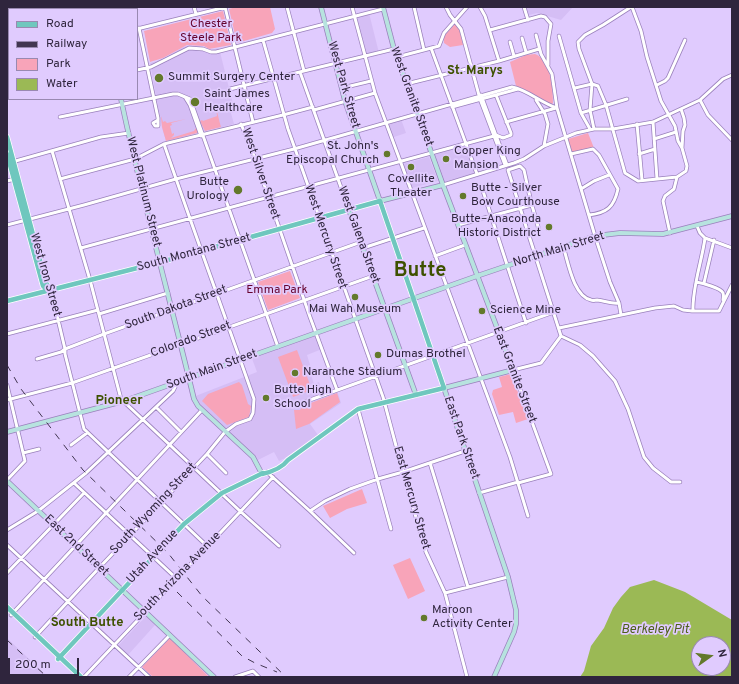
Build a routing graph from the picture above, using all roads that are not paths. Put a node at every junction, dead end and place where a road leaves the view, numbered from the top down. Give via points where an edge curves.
1 (194, 7) edge
2 (225, 7) edge
3 (288, 7) edge
4 (321, 7) edge
5 (352, 7) edge
6 (414, 7) edge
7 (446, 7) edge
8 (467, 7) edge
9 (480, 7) edge
10 (524, 7) edge
11 (631, 7) edge
12 (383, 8) edge
13 (196, 14) junction
14 (355, 16) junction
15 (528, 20) junction
16 (456, 21) junction
17 (326, 24) junction
18 (138, 28) edge
19 (490, 30) junction
20 (294, 32) junction
21 (536, 35) dead end
22 (559, 36) dead end
23 (522, 38) dead end
24 (263, 40) junction
25 (685, 40) dead end
26 (510, 42) dead end
27 (235, 47) junction
28 (431, 48) junction
29 (540, 49) junction
30 (394, 50) junction
31 (424, 50) junction
32 (526, 52) junction
33 (364, 56) junction
34 (514, 56) junction
35 (396, 57) junction
36 (499, 61) junction
37 (336, 64) junction
38 (548, 65) junction
39 (148, 68) junction
40 (471, 68) junction
41 (138, 70) edge
42 (304, 71) junction
43 (300, 72) junction
44 (732, 75) edge
45 (442, 76) junction
46 (273, 79) junction
47 (371, 81) junction
48 (406, 84) junction
49 (592, 84) junction
50 (244, 85) junction
51 (657, 85) junction
52 (342, 88) junction
53 (575, 88) junction
54 (230, 89) dead end
55 (518, 89) junction
56 (375, 94) junction
57 (496, 95) junction
58 (481, 97) junction
59 (154, 98) junction
60 (535, 98) junction
61 (627, 99) dead end
62 (121, 100) edge
63 (700, 100) junction
64 (345, 101) junction
65 (122, 104) junction
66 (606, 105) junction
67 (451, 106) junction
68 (313, 108) junction
69 (557, 108) junction
70 (681, 109) junction
71 (590, 110) junction
72 (543, 112) junction
73 (581, 113) junction
74 (417, 114) junction
75 (669, 114) junction
76 (283, 115) junction
77 (60, 117) dead end
78 (158, 120) dead end
79 (253, 122) junction
80 (506, 122) junction
81 (653, 122) junction
82 (385, 123) junction
83 (241, 124) junction
84 (637, 124) junction
85 (594, 129) junction
86 (613, 129) junction
87 (588, 130) junction
88 (356, 131) junction
89 (676, 132) junction
90 (129, 133) junction
91 (202, 134) junction
92 (495, 136) junction
93 (566, 136) junction
94 (7, 137) edge
95 (654, 138) junction
96 (324, 140) junction
97 (732, 140) edge
98 (466, 143) junction
99 (164, 144) junction
100 (544, 146) junction
101 (682, 148) junction
102 (294, 149) junction
103 (655, 149) junction
104 (52, 151) junction
105 (431, 153) junction
106 (7, 154) edge
107 (571, 154) junction
108 (639, 154) junction
109 (254, 158) junction
110 (135, 159) junction
111 (11, 162) junction
112 (399, 162) junction
113 (506, 165) junction
114 (214, 169) junction
115 (369, 170) junction
116 (477, 174) junction
117 (609, 175) junction
118 (678, 177) junction
119 (338, 178) junction
120 (16, 179) junction
121 (60, 179) junction
122 (176, 179) junction
123 (657, 179) junction
124 (642, 180) junction
125 (7, 181) edge
126 (443, 185) junction
127 (308, 186) junction
128 (142, 189) junction
129 (581, 189) junction
130 (483, 191) dead end
131 (411, 193) junction
132 (268, 198) junction
133 (380, 201) junction
134 (532, 205) junction
135 (229, 208) junction
136 (520, 208) junction
137 (69, 209) junction
138 (349, 210) junction
139 (490, 216) junction
140 (589, 216) junction
141 (732, 216) edge
142 (191, 218) junction
143 (319, 218) junction
144 (27, 220) junction
145 (7, 225) edge
146 (458, 225) junction
147 (697, 226) junction
148 (424, 228) junction
149 (152, 229) junction
150 (280, 229) junction
151 (539, 230) dead end
152 (670, 233) junction
153 (595, 236) junction
154 (392, 237) junction
155 (705, 238) junction
156 (240, 240) junction
157 (714, 240) junction
158 (361, 242) junction
159 (466, 245) junction
160 (563, 246) junction
161 (81, 248) junction
162 (363, 248) junction
163 (732, 248) edge
164 (201, 251) junction
165 (331, 253) junction
166 (435, 256) junction
167 (535, 256) junction
168 (161, 262) junction
169 (507, 266) junction
170 (293, 267) junction
171 (373, 276) junction
172 (477, 276) junction
173 (90, 280) junction
174 (255, 280) junction
175 (696, 282) junction
176 (704, 283) junction
177 (732, 284) edge
178 (343, 286) junction
179 (446, 287) junction
180 (49, 290) junction
181 (168, 292) junction
182 (216, 294) junction
183 (414, 299) junction
184 (304, 300) junction
185 (7, 301) edge
186 (723, 301) junction
187 (619, 303) junction
188 (172, 309) junction
189 (385, 309) junction
190 (98, 310) junction
191 (694, 311) junction
192 (554, 312) junction
193 (99, 314) junction
194 (267, 314) junction
195 (621, 316) junction
196 (58, 320) junction
197 (354, 320) junction
198 (526, 323) junction
199 (228, 327) junction
200 (559, 328) junction
201 (498, 332) junction
202 (316, 333) junction
203 (7, 334) edge
204 (104, 334) junction
205 (561, 336) junction
206 (181, 344) junction
207 (468, 344) junction
208 (278, 347) junction
209 (65, 349) junction
210 (433, 356) junction
211 (37, 359) dead end
212 (240, 360) junction
213 (406, 366) junction
214 (113, 368) junction
215 (513, 370) junction
216 (376, 377) junction
217 (189, 378) junction
218 (481, 378) junction
219 (72, 383) junction
220 (177, 383) junction
221 (7, 385) edge
222 (444, 388) junction
223 (337, 390) junction
224 (416, 395) junction
225 (9, 399) edge
226 (124, 401) junction
227 (384, 402) junction
228 (296, 405) dead end
229 (156, 407) junction
230 (358, 409) junction
231 (202, 410) junction
232 (80, 414) junction
233 (144, 419) junction
234 (18, 430) junction
235 (7, 432) edge
236 (181, 432) junction
237 (225, 432) junction
238 (87, 433) junction
239 (71, 444) dead end
240 (170, 444) junction
241 (39, 449) dead end
242 (465, 451) junction
243 (109, 452) junction
244 (23, 453) junction
245 (207, 454) junction
246 (288, 460) junction
247 (430, 463) junction
248 (194, 467) junction
249 (265, 472) junction
250 (403, 472) junction
251 (226, 473) dead end
252 (273, 477) junction
253 (137, 479) junction
254 (378, 479) junction
255 (7, 481) edge
256 (518, 482) junction
257 (680, 482) dead end
258 (74, 483) junction
259 (84, 493) junction
260 (222, 493) junction
261 (479, 493) junction
262 (161, 502) junction
263 (38, 511) junction
264 (240, 511) junction
265 (310, 511) junction
266 (107, 514) junction
267 (528, 516) dead end
268 (184, 524) junction
269 (53, 525) junction
270 (391, 529) dead end
271 (7, 530) edge
272 (130, 535) junction
273 (7, 545) edge
274 (76, 546) junction
275 (207, 546) junction
276 (279, 546) dead end
277 (354, 553) dead end
278 (153, 557) junction
279 (22, 558) junction
280 (99, 568) junction
281 (7, 573) edge
282 (508, 577) junction
283 (177, 579) junction
284 (45, 580) junction
285 (468, 587) junction
286 (122, 589) junction
287 (445, 593) junction
288 (68, 602) junction
289 (7, 607) edge
290 (7, 611) edge
291 (145, 611) junction
292 (12, 614) junction
293 (91, 623) junction
294 (170, 635) junction
295 (36, 636) junction
296 (114, 644) junction
297 (58, 658) junction
298 (138, 667) junction
299 (77, 677) edge
300 (82, 677) edge
301 (129, 677) edge
302 (149, 677) edge
303 (214, 677) edge
304 (235, 677) edge
305 (259, 677) edge
306 (467, 677) edge
307 (494, 677) edge

1 - 13 street
2 - 13 street
2 - 27 street, West Silver Street
3 - 20 street
4 - 17 street, West Park Street
5 - 14 street
6 - 31 street
7 - 16 street
8 - 16 street
9 - 19 street
10 - 15 street
11 - 49 street via 585,34 578,42 578,49
11 - 51 street
12 - 14 street
12 - 30 street, West Granite Street
13 - 18 street
14 - 17 street
14 - 33 street
15 - 19 street
15 - 38 street via 540,16 548,19 551,24
16 - 28 street via 444,33 440,45
16 - 40 street via 461,29
17 - 20 street
17 - 37 street, West Park Street
18 - 39 street
19 - 36 street
20 - 24 street
20 - 42 street
21 - 29 street
22 - 53 street
23 - 32 street
24 - 27 street
24 - 46 street, West Mercury Street
25 - 51 street via 668,78
26 - 34 street
27 - 39 street via 211,52 190,47
27 - 50 street, West Silver Street
28 - 31 street
28 - 45 street
29 - 32 street
29 - 38 street
30 - 33 street
30 - 35 street, West Granite Street
31 - 35 street
32 - 34 street
33 - 37 street
33 - 47 street
34 - 36 street
35 - 48 street, West Granite Street
36 - 40 street
37 - 42 street
37 - 52 street, West Park Street
38 - 69 street via 554,82
39 - 41 street
39 - 59 street
40 - 45 street
40 - 58 street
42 - 43 street
43 - 46 street
43 - 68 street, West Galena Street
44 - 63 street via 723,79
45 - 48 street
45 - 67 street
46 - 50 street
46 - 76 street, West Mercury Street
47 - 52 street
47 - 56 street
48 - 74 street, West Granite Street
49 - 53 street
49 - 66 street via 598,86
49 - 71 street
50 - 54 street
50 - 79 street, West Silver Street
51 - 75 street via 661,101
52 - 64 street, West Park Street
53 - 73 street
55 - 57 street
55 - 58 street via 512,87
55 - 60 street
56 - 64 street
56 - 82 street
57 - 58 street
57 - 80 street
58 - 67 street
58 - 92 street
59 - 65 street
59 - 78 street
59 - 91 street via 176,94 185,97
60 - 69 street
60 - 72 street
61 - 66 street
62 - 65 street, West Platinum Street
63 - 70 street
63 - 97 street via 708,115
64 - 68 street
64 - 88 street, West Park Street
65 - 77 street
65 - 90 street, West Platinum Street
66 - 71 street
66 - 86 street
67 - 74 street
67 - 98 street
68 - 76 street
68 - 96 street, West Galena Street
69 - 72 street
69 - 93 street
70 - 75 street
70 - 101 street via 685,125
71 - 73 street
71 - 85 street
72 - 80 street
72 - 100 street via 548,127
73 - 87 street
74 - 82 street
74 - 105 street, West Granite Street
75 - 81 street
75 - 89 street
76 - 79 street
76 - 102 street, West Mercury Street
79 - 83 street, West Silver Street
80 - 92 street via 511,134 503,138
81 - 84 street
81 - 95 street
82 - 88 street
82 - 112 street
83 - 91 street
83 - 109 street, West Silver Street
84 - 86 street
84 - 108 street
85 - 86 street
85 - 87 street
86 - 124 street via 625,173 635,180
87 - 93 street
88 - 96 street
88 - 115 street, West Park Street
89 - 95 street
89 - 101 street
90 - 104 street via 101,137
90 - 110 street, West Platinum Street
91 - 99 street
91 - 114 street
92 - 98 street
92 - 113 street
93 - 100 street
93 - 107 street
94 - 111 main road, West Iron Street
95 - 103 street
96 - 102 street
96 - 119 street, West Galena Street
98 - 105 street
98 - 116 street
99 - 110 street
99 - 122 street
100 - 113 street
101 - 118 street via 687,166 686,171
102 - 109 street
102 - 127 street, West Mercury Street
103 - 108 street
103 - 123 street
104 - 111 street
104 - 121 street
105 - 112 street
105 - 126 street, West Granite Street
106 - 111 main road, West Iron Street
107 - 117 street via 593,149
107 - 129 street
108 - 124 street
109 - 114 street
109 - 132 street, West Silver Street
110 - 121 street
110 - 128 street, West Platinum Street
111 - 120 main road, West Iron Street
112 - 115 street
112 - 131 street
113 - 116 street
114 - 122 street
114 - 135 street
115 - 119 street
115 - 133 street, West Park Street
116 - 126 street
117 - 129 street
117 - 140 street via 618,189 615,200 601,214
118 - 123 street
118 - 152 street via 674,189 663,201
119 - 127 street
119 - 138 street, West Galena Street
120 - 125 street
120 - 144 main road, West Iron Street
121 - 137 street
122 - 128 street
122 - 142 street
123 - 124 street
126 - 131 street
126 - 146 street, West Granite Street
127 - 132 street
127 - 143 street, West Mercury Street
128 - 137 street
128 - 149 street, West Platinum Street
129 - 140 street
130 - 139 street
131 - 133 street
131 - 148 street
132 - 135 street
132 - 150 street, West Silver Street
133 - 138 main road, South Montana Street
133 - 154 main road, West Park Street
134 - 136 street
134 - 136 street via 524,170 519,166 508,170
134 - 151 street
135 - 142 street
135 - 156 street
136 - 139 street
136 - 167 street
137 - 144 street
137 - 161 street
138 - 143 main road, South Montana Street
138 - 158 street, West Galena Street
139 - 146 street
139 - 169 street
140 - 153 street
141 - 147 street, North Main Street
142 - 149 street
142 - 164 street
143 - 150 main road, South Montana Street
143 - 165 street, West Mercury Street
144 - 145 street
144 - 180 main road, West Iron Street via 43,286
146 - 159 street, West Granite Street
147 - 152 street, North Main Street
147 - 155 street
148 - 154 street
148 - 166 street
149 - 161 street
149 - 168 street, West Platinum Street
150 - 156 main road, South Montana Street
150 - 170 street, West Silver Street
152 - 153 street, North Main Street
153 - 160 street, North Main Street
153 - 187 street
154 - 162 street
154 - 183 main road, West Park Street
155 - 157 street
155 - 175 street
156 - 164 main road, South Montana Street
156 - 174 street
157 - 163 street
157 - 176 street
158 - 162 street, West Galena Street
158 - 165 street, South Dakota Street
159 - 166 street
159 - 172 street, West Granite Street
160 - 167 street, North Main Street
160 - 187 street via 573,281 583,295 590,300
161 - 173 street
162 - 171 street, West Galena Street
164 - 168 main road, South Montana Street
164 - 182 street
165 - 170 street, South Dakota Street
165 - 178 street, West Mercury Street
166 - 179 street
167 - 169 street, North Main Street
167 - 192 street
168 - 173 main road, South Montana Street
168 - 181 street, West Platinum Street
169 - 172 street, North Main Street
169 - 198 street
170 - 174 street, South Dakota Street
170 - 184 street, West Silver Street
171 - 178 street, Colorado Street
171 - 189 street, West Galena Street
172 - 179 street, North Main Street
172 - 201 street, East Granite Street
173 - 180 main road, South Montana Street
173 - 190 street
174 - 182 street, South Dakota Street
174 - 194 street
175 - 176 street
175 - 191 street
176 - 186 street via 721,291
177 - 186 street
178 - 184 street, Colorado Street
178 - 197 street, West Mercury Street
179 - 183 street, North Main Street
179 - 207 street
180 - 185 main road, South Montana Street
180 - 196 street, West Iron Street
181 - 188 street, West Platinum Street
181 - 193 street
182 - 188 street, South Dakota Street
182 - 199 street
183 - 189 street, South Main Street
183 - 210 main road, East Park Street
184 - 194 street, Colorado Street
184 - 202 street, West Silver Street
186 - 191 street via 719,311
187 - 195 street
188 - 204 street, South Dakota Street
188 - 206 street, West Platinum Street
189 - 197 street, South Main Street
189 - 213 street, West Galena Street
190 - 193 street
190 - 196 street
191 - 195 street via 674,306
192 - 198 street
192 - 200 street
193 - 204 street
194 - 199 street, Colorado Street
194 - 208 street
195 - 200 street
196 - 203 street
196 - 209 street, West Iron Street
197 - 202 street, South Main Street
197 - 216 street, East Mercury Street
198 - 201 street
199 - 206 street, Colorado Street
199 - 212 street
200 - 205 street
201 - 207 street
201 - 215 street, East Granite Street
202 - 208 street, South Main Street
202 - 223 street, West Silver Street
204 - 209 street, South Dakota Street
204 - 214 street
205 - 215 street via 541,363
205 - 257 street via 580,345 615,381 628,409 644,457 671,482
206 - 214 street, Colorado Street
206 - 217 street, West Platinum Street
207 - 210 street
207 - 218 street
208 - 212 street, South Main Street
209 - 211 street, South Dakota Street
209 - 219 street, West Iron Street
210 - 213 street
210 - 222 main road, East Park Street
212 - 217 street, South Main Street
212 - 237 street, South Wyoming Street via 254,399 252,417
213 - 216 street
213 - 224 street, West Galena Street
214 - 219 street, Colorado Street
214 - 226 street via 121,399
215 - 218 street
215 - 256 street, East Granite Street via 551,474
216 - 223 street
216 - 227 street, East Mercury Street
217 - 220 street, South Main Street
217 - 231 street, West Platinum Street via 194,399
218 - 222 street
218 - 256 street
219 - 225 street, Colorado Street
219 - 232 street, West Iron Street
220 - 226 street, South Main Street
220 - 229 street via 173,391
221 - 225 street
222 - 224 main road
222 - 242 street, East Park Street
223 - 228 street
224 - 227 main road
225 - 234 street
226 - 232 street, South Main Street
226 - 233 street
227 - 230 main road
227 - 250 street, East Mercury Street
229 - 233 street
229 - 236 street
230 - 246 main road
230 - 254 street
231 - 236 street
231 - 237 street, West Platinum Street
232 - 234 street, South Main Street
232 - 238 street, West Iron Street
233 - 240 street
233 - 243 street
234 - 235 street, South Main Street
234 - 244 street
236 - 240 street
237 - 245 street, South Wyoming Street
237 - 249 street, West Platinum Street
238 - 239 street
238 - 243 street
240 - 248 street
240 - 253 street
241 - 244 street
242 - 247 street
242 - 261 street, East Park Street
243 - 253 street
243 - 258 street
244 - 255 street via 25,461
245 - 248 street, South Wyoming Street
245 - 251 street
246 - 249 main road, Utah Avenue
246 - 249 main road, Utah Avenue via 284,465
247 - 250 street
247 - 285 street
248 - 260 street
248 - 262 street, South Wyoming Street
249 - 252 street
249 - 260 main road, Utah Avenue
250 - 254 street
250 - 287 street, East Mercury Street via 426,552
252 - 264 street, South Arizona Avenue
252 - 265 street
253 - 262 street
253 - 266 street
254 - 265 street via 350,489
254 - 270 street
255 - 263 street, East 2nd Street
256 - 261 street
256 - 267 street
258 - 259 street
258 - 263 street
259 - 266 street
259 - 269 street
260 - 264 street
260 - 268 main road, Utah Avenue
261 - 282 street, East Park Street
262 - 268 street
262 - 272 street, South Wyoming Street
263 - 269 street, East 2nd Street
263 - 271 street
264 - 275 street, South Arizona Avenue
264 - 276 street
265 - 277 street
266 - 272 street
266 - 274 street
268 - 275 street
268 - 278 main road, Utah Avenue
269 - 274 street, East 2nd Street
269 - 279 street
272 - 278 street
272 - 280 street, South Wyoming Street
273 - 279 street
274 - 280 street, East 2nd Street
274 - 284 street
275 - 283 street, South Arizona Avenue
278 - 283 street
278 - 286 main road, Utah Avenue
279 - 281 street
279 - 284 street
280 - 286 street, East 2nd Street
280 - 288 street, South Wyoming Street
282 - 285 street
282 - 307 street, East Park Street via 517,617 514,632
283 - 291 street, South Arizona Avenue
284 - 288 street
284 - 292 street
285 - 287 street
286 - 291 street, East 2nd Street
286 - 293 main road, Utah Avenue
287 - 306 street, East Mercury Street
288 - 293 street
288 - 295 street, South Wyoming Street
289 - 292 main road
290 - 292 main road
291 - 294 street, East 2nd Street
291 - 296 street, South Arizona Avenue
292 - 295 main road
293 - 296 street
293 - 297 main road, Utah Avenue
294 - 298 street
294 - 303 street, East 2nd Street
295 - 297 main road
296 - 298 street
296 - 300 street, South Arizona Avenue
297 - 299 main road
297 - 300 main road
298 - 301 street
298 - 302 street
304 - 305 street via 253,671

